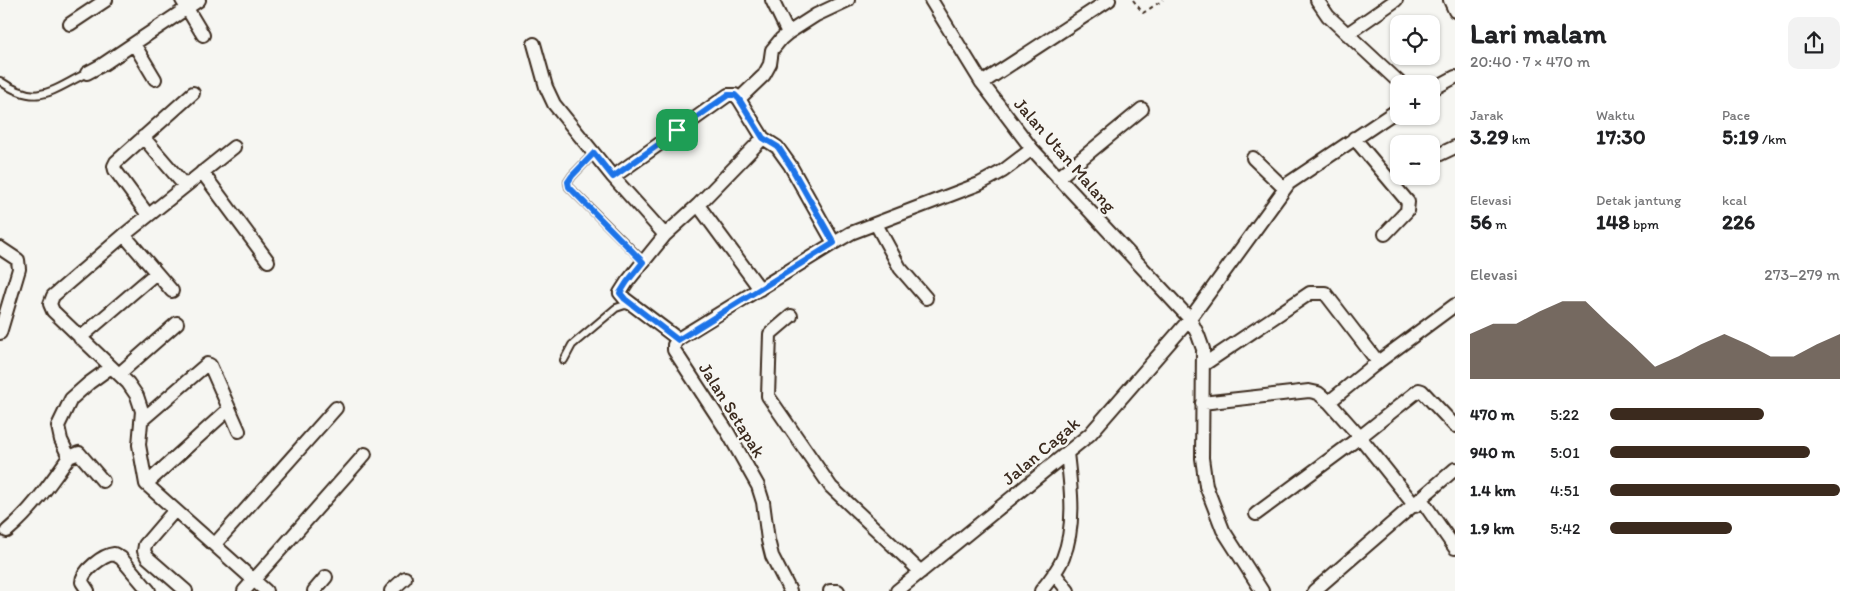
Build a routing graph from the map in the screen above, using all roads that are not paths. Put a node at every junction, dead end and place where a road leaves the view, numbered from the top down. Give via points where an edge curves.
1 (106, 0) edge
2 (199, 0) edge
3 (772, 0) edge
4 (848, 0) edge
5 (931, 0) edge
6 (1109, 0) edge
7 (1317, 0) edge
8 (1396, 0) edge
9 (1450, 0) edge
10 (184, 4) edge
11 (1455, 11) edge
12 (70, 24) dead end
13 (788, 33) junction
14 (1347, 34) junction
15 (204, 35) dead end
16 (134, 44) junction
17 (534, 44) dead end
18 (87, 73) joint
19 (1391, 75) edge
20 (1455, 77) edge
21 (155, 79) dead end
22 (0, 81) edge
23 (982, 83) junction
24 (1440, 85) edge
25 (193, 93) dead end
26 (739, 99) junction
27 (1142, 109) dead end
28 (1390, 115) edge
29 (143, 137) junction
30 (763, 138) junction
31 (1354, 138) junction
32 (234, 147) dead end
33 (1455, 147) edge
34 (1032, 149) junction
35 (594, 153) junction
36 (1440, 154) edge
37 (1253, 158) dead end
38 (202, 172) junction
39 (613, 177) junction
40 (1058, 178) junction
41 (185, 186) junction
42 (1284, 188) junction
43 (698, 205) junction
44 (148, 215) junction
45 (876, 224) junction
46 (1385, 234) dead end
47 (124, 235) junction
48 (665, 235) junction
49 (834, 243) junction
50 (0, 248) edge
51 (268, 262) dead end
52 (643, 262) junction
53 (156, 272) junction
54 (760, 288) junction
55 (172, 292) dead end
56 (926, 298) dead end
57 (1455, 305) edge
58 (636, 307) junction
59 (791, 316) dead end
60 (1190, 319) junction
61 (177, 323) dead end
62 (0, 333) edge
63 (80, 338) junction
64 (678, 340) junction
65 (564, 360) dead end
66 (1378, 362) junction
67 (1204, 365) junction
68 (115, 370) junction
69 (1329, 402) junction
70 (1202, 403) junction
71 (336, 408) dead end
72 (229, 409) junction
73 (142, 420) junction
74 (1455, 426) edge
75 (239, 431) dead end
76 (1360, 437) junction
77 (1067, 453) junction
78 (365, 454) dead end
79 (68, 457) junction
80 (1455, 469) edge
81 (103, 481) dead end
82 (146, 484) junction
83 (1418, 502) junction
84 (175, 510) junction
85 (1256, 514) dead end
86 (7, 531) dead end
87 (215, 544) junction
88 (1455, 548) edge
89 (921, 572) junction
90 (1054, 573) junction
91 (326, 577) dead end
92 (405, 578) dead end
93 (254, 580) junction
94 (88, 591) edge
95 (149, 591) edge
96 (186, 591) edge
97 (244, 591) edge
98 (266, 591) edge
99 (314, 591) edge
100 (391, 591) edge
101 (790, 591) edge
102 (830, 591) edge
103 (838, 591) edge
104 (896, 591) edge
105 (1041, 591) edge
106 (1068, 591) edge
107 (1262, 591) edge
108 (1314, 591) edge

1 - 12 street
2 - 10 street
3 - 13 street
4 - 13 street
5 - 23 street, Jalan Utan Malang
6 - 23 street
7 - 14 street
8 - 14 street
9 - 11 street
10 - 15 street
10 - 16 street
13 - 26 street via 772,50 764,75
14 - 19 street
16 - 18 street
16 - 21 street
17 - 35 street via 554,104
18 - 22 lane via 43,94 31,96 15,92
20 - 24 street
23 - 34 street, Jalan Utan Malang
25 - 29 street
26 - 30 street
26 - 39 street via 728,95
27 - 40 street
28 - 31 street, Jalan Cagak
29 - 41 street
29 - 44 street via 114,166
30 - 43 street
30 - 49 street via 778,147
31 - 42 street, Jalan Cagak via 1296,176
31 - 46 street via 1408,202 1407,210
32 - 38 street
33 - 36 street
34 - 40 street, Jalan Utan Malang
34 - 45 street via 980,184
35 - 39 street
35 - 52 lane via 572,176 569,187
37 - 42 street
38 - 41 street
38 - 51 street
39 - 48 street
40 - 60 street, Jalan Utan Malang
41 - 44 street
42 - 60 street, Jalan Cagak
43 - 48 street
43 - 54 street
44 - 47 street
45 - 49 street
45 - 56 street via 900,268
47 - 53 street
47 - 63 street via 50,301 53,311
48 - 52 street
49 - 54 street
50 - 62 street via 18,260 19,269
52 - 58 street via 620,293
53 - 55 street
53 - 63 street
54 - 64 street
57 - 66 street
58 - 64 street
58 - 65 lane via 625,305 616,308 572,345
59 - 89 street via 770,334 768,396 831,487
60 - 67 street, Jalan Utan Malang via 1203,349
60 - 77 street, Jalan Cagak via 1090,434
61 - 68 street
63 - 68 street
64 - 101 street, Jalan Setapak via 674,350 758,486 772,556
66 - 67 street via 1325,293 1318,292 1310,293
66 - 69 street
67 - 70 street, Jalan Utan Malang
68 - 73 street via 136,396
68 - 79 street via 89,383 71,399 58,426
69 - 70 street via 1318,393 1309,391
69 - 76 street
70 - 107 street, Jalan Utan Malang via 1202,458 1206,486 1223,530
71 - 87 street
72 - 73 street via 207,364
72 - 75 street
72 - 82 street
73 - 82 street via 139,445
74 - 76 street via 1419,390
76 - 83 street
76 - 85 street
77 - 89 street, Jalan Cagak
77 - 90 street via 1072,494 1070,530 1063,558
78 - 93 street
79 - 81 street via 79,453
79 - 86 street via 50,486 23,518
80 - 83 street
82 - 84 street
83 - 88 street
83 - 108 street
84 - 87 street
84 - 96 street via 145,545 144,551
87 - 93 street
89 - 104 street, Jalan Cagak
90 - 105 street
90 - 106 street
91 - 99 street
92 - 100 street
93 - 97 street
93 - 98 street
94 - 95 street via 82,582 83,576 104,557 114,554
102 - 103 street

